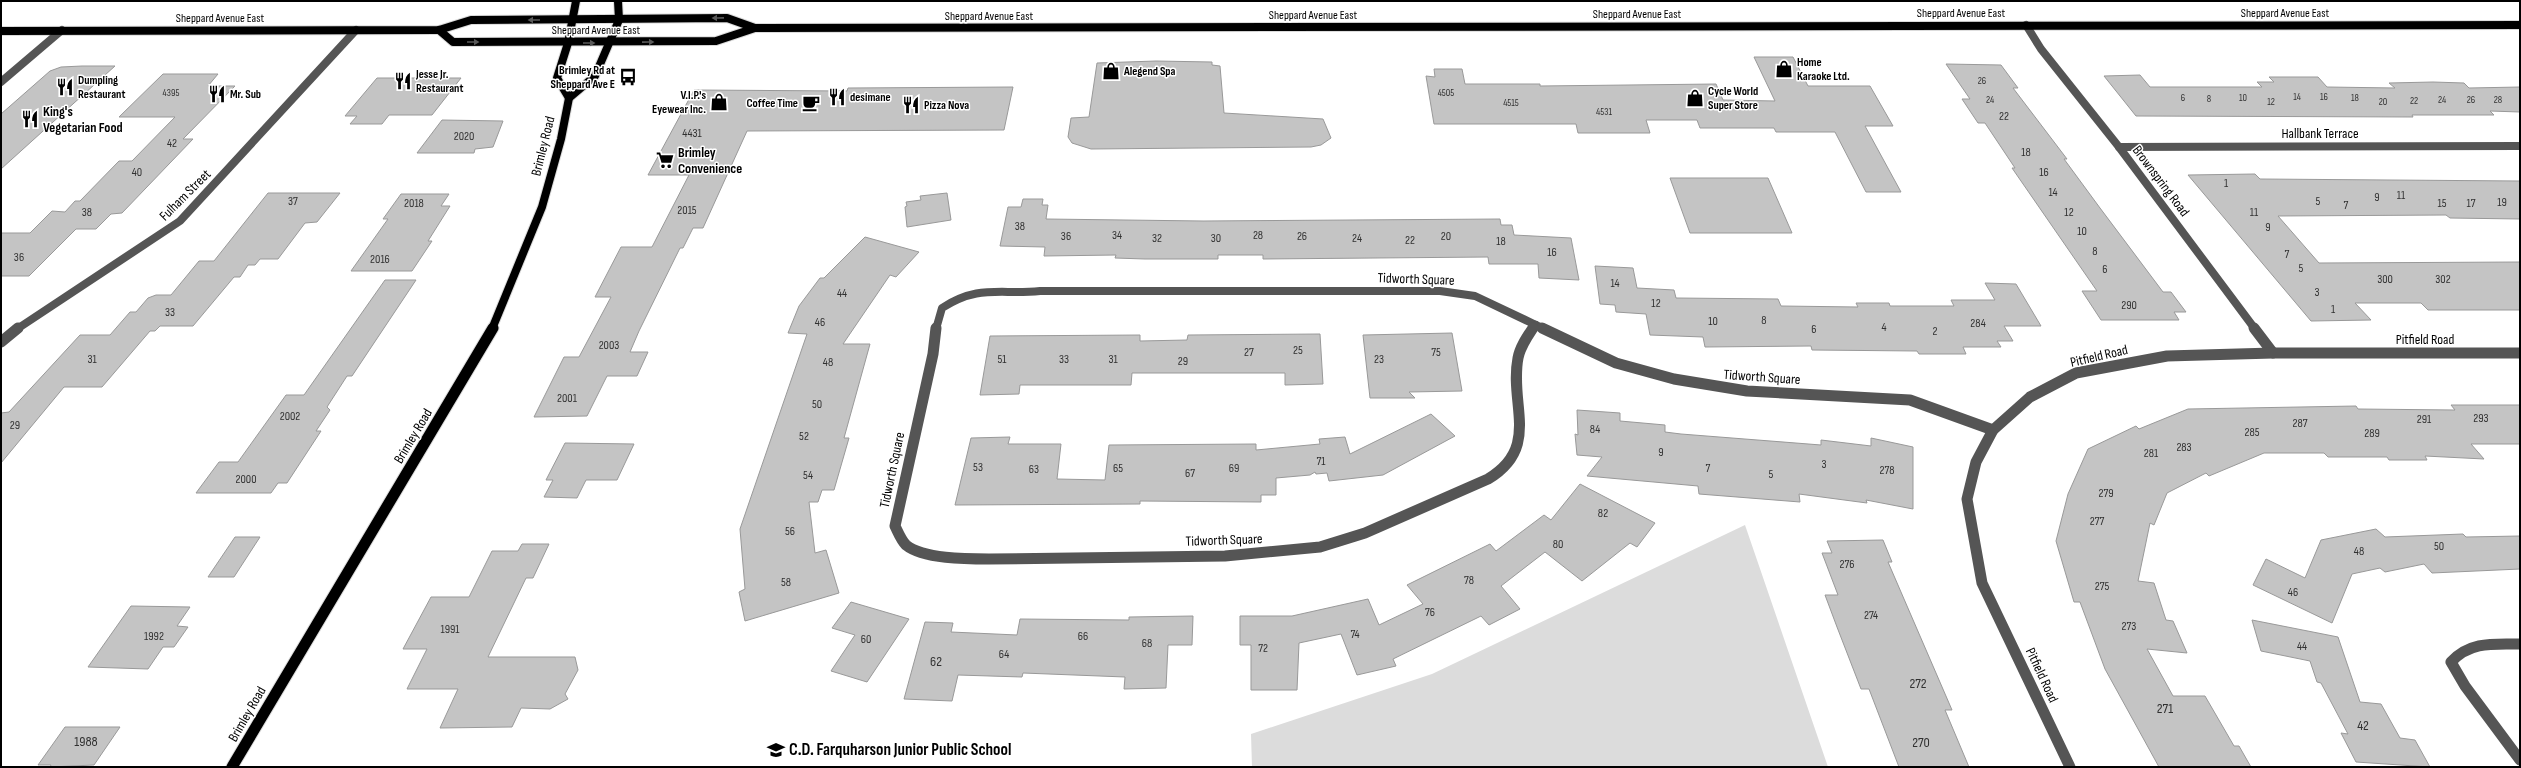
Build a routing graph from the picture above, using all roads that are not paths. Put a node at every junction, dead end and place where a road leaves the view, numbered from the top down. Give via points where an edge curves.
1 (576, 1) edge
2 (618, 1) edge
3 (573, 20) junction
4 (619, 20) junction
5 (2026, 25) junction
6 (2520, 25) edge
7 (755, 28) junction
8 (62, 30) junction
9 (356, 30) junction
10 (439, 30) junction
11 (1, 31) edge
12 (568, 43) junction
13 (609, 43) junction
14 (1, 82) edge
15 (570, 98) junction
16 (2119, 146) junction
17 (2520, 146) edge
18 (1536, 324) junction
19 (1, 342) edge
20 (2273, 353) junction
21 (2520, 353) edge
22 (1993, 430) junction
23 (2520, 644) edge
24 (2520, 760) edge
25 (232, 767) edge
26 (2070, 767) edge

1 - 3 main road
2 - 4 main road
3 - 4 main road, Sheppard Avenue East
3 -> 10 main road, Sheppard Avenue East via 471,20
3 - 12 main road
7 -> 4 main road, Sheppard Avenue East via 727,18
4 - 13 main road
5 - 6 main road, Sheppard Avenue East
5 - 7 main road, Sheppard Avenue East
5 - 16 street, Brownspring Road
13 -> 7 main road, Sheppard Avenue East via 716,40
8 - 9 main road, Sheppard Avenue East
8 - 11 main road, Sheppard Avenue East
8 - 14 street
9 - 10 main road, Sheppard Avenue East
9 - 19 street, Fulham Street via 180,221 156,240 80,286
10 -> 12 main road, Sheppard Avenue East via 453,42
12 -> 13 main road, Sheppard Avenue East
12 - 15 main road via 557,78
13 - 15 main road via 595,76
15 - 25 main road, Brimley Road via 542,207 488,339
16 - 17 street, Hallbank Terrace
16 - 20 street, Brownspring Road
18 - 18 street, Tidworth Square via 1475,296 1440,291 1019,293 994,290 972,293 957,298 942,308 937,321 934,354 895,526 903,542 913,549 963,558 1246,555 1321,546 1364,532 1476,484 1502,470 1514,458 1520,417 1516,383 1518,361 1520,350
18 - 22 street, Tidworth Square via 1616,363 1674,380 1747,391 1910,400
20 - 21 street, Pitfield Road
20 - 22 street, Pitfield Road via 2168,356 2076,373 2030,397
22 - 26 street, Pitfield Road via 1976,462 1967,499 1982,583
23 - 24 street via 2479,644 2458,653 2451,662 2465,686

